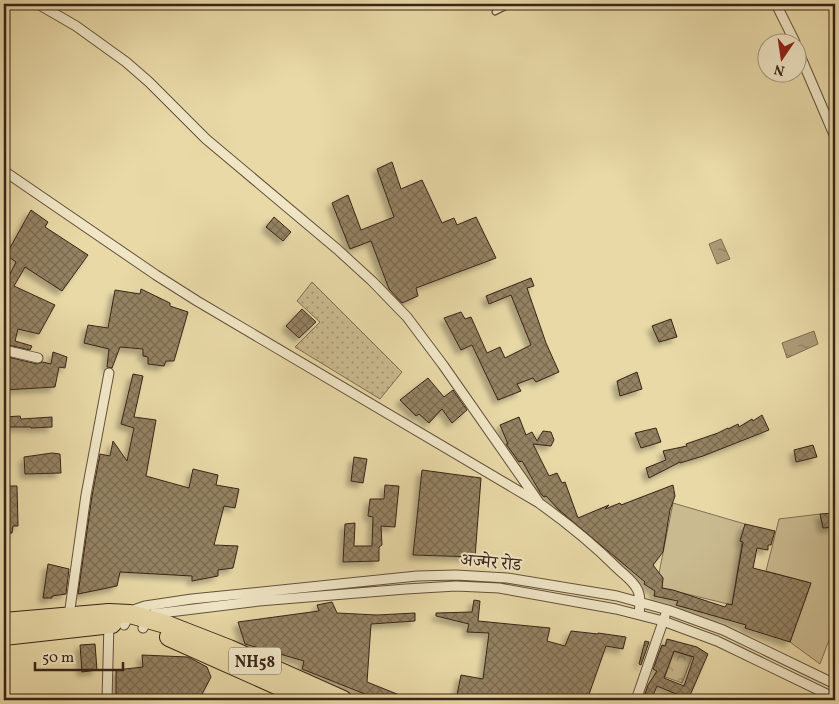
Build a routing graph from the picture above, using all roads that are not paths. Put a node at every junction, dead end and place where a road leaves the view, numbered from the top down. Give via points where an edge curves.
1 (38, 4) edge
2 (511, 4) edge
3 (776, 4) edge
4 (495, 12) dead end
5 (790, 32) edge
6 (806, 68) edge
7 (835, 137) edge
8 (4, 171) edge
9 (4, 350) edge
10 (38, 358) dead end
11 (109, 373) dead end
12 (539, 503) junction
13 (456, 575) junction
14 (456, 586) junction
15 (640, 602) junction
16 (668, 610) junction
17 (639, 614) junction
18 (69, 616) junction
19 (118, 619) junction
20 (663, 621) junction
21 (4, 622) edge
22 (145, 623) junction
23 (4, 636) edge
24 (835, 684) edge
25 (835, 698) edge
26 (107, 700) edge
27 (310, 700) edge
28 (343, 700) edge
29 (636, 700) edge

1 - 12 street via 76,26 126,62 206,139 372,282 407,317
2 - 4 lane
3 - 5 street
6 - 7 street
8 - 12 street via 197,301
9 - 10 street
11 - 18 street via 86,495
12 - 15 street via 562,519 634,583
13 - 14 street
13 - 15 street, अज्मेर रोड via 507,578
13 - 19 street, अज्मेर रोड via 417,576 192,599 145,606
14 - 17 street, अज्मेर रोड via 499,588
14 - 22 street, अज्मेर रोड via 160,612 153,614
15 - 16 street, अज्मेर रोड
15 - 17 street
16 - 20 street
16 - 24 street, अज्मेर रोड via 723,630
17 - 20 street, अज्मेर रोड
18 - 19 highway, NH58
18 - 21 highway, NH58
19 - 22 highway, NH58
19 - 23 highway, NH58
19 - 26 street
20 - 25 street, अज्मेर रोड via 717,641
20 - 29 street
22 - 27 highway, NH58 via 158,633
22 - 28 highway, NH58 via 229,650

